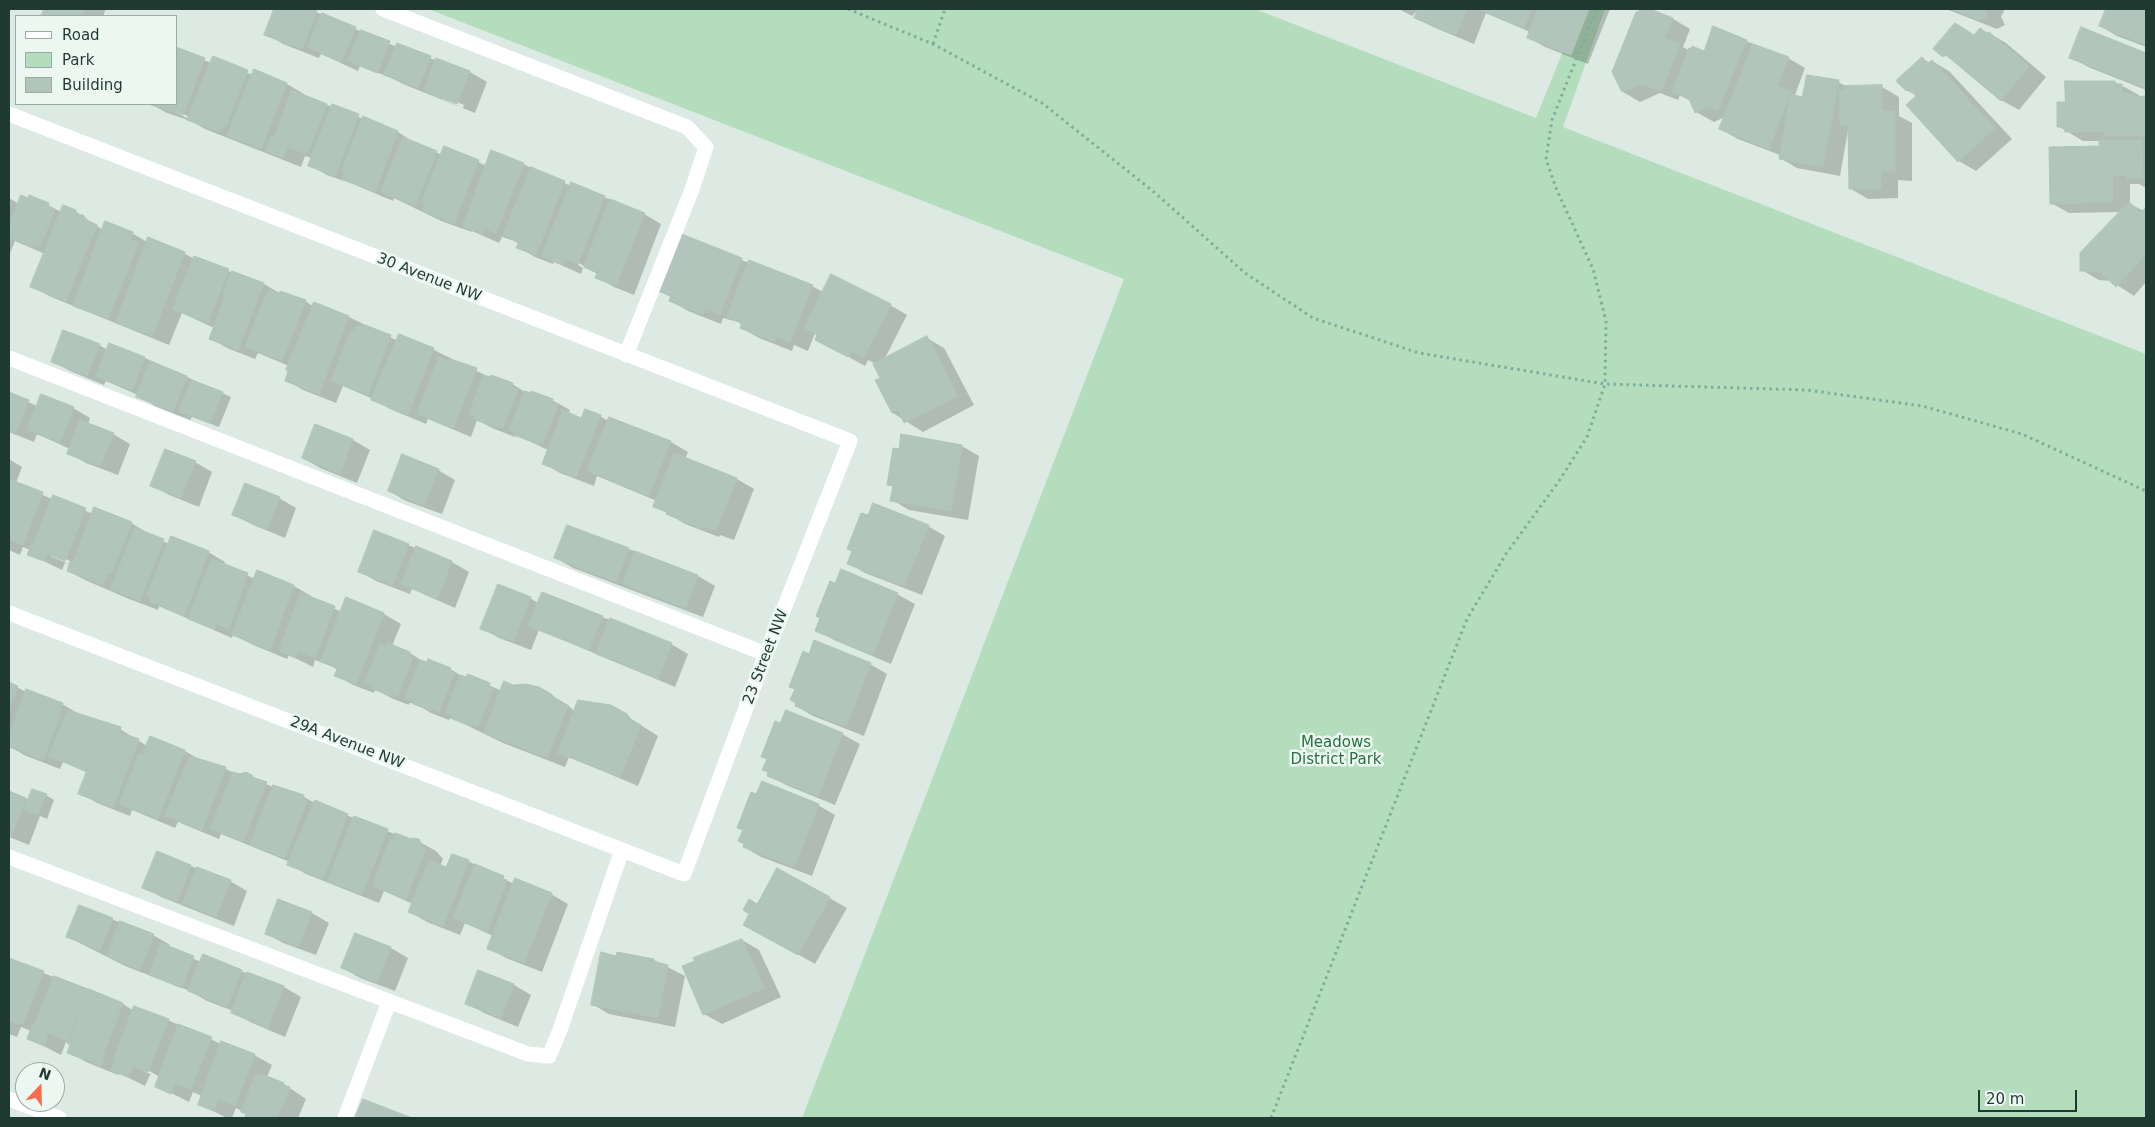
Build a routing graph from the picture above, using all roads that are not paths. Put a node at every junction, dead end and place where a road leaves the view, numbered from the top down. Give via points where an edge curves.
1 (383, 9) edge
2 (9, 114) edge
3 (626, 355) junction
4 (9, 358) edge
5 (850, 441) joint
6 (9, 613) edge
7 (766, 654) junction
8 (622, 850) junction
9 (9, 857) edge
10 (684, 874) joint
11 (389, 1002) junction
12 (9, 1099) edge
13 (59, 1118) edge
14 (345, 1118) edge

1 - 3 street via 687,127 706,148
2 - 3 street, 30 Avenue NW
3 - 5 street, 30 Avenue NW
4 - 7 street
5 - 7 street, 23 Street NW
6 - 8 street, 29A Avenue NW
7 - 10 street, 23 Street NW
8 - 10 street, 29A Avenue NW
8 - 11 street via 549,1056 528,1054
9 - 11 street
11 - 14 street
12 - 13 street

